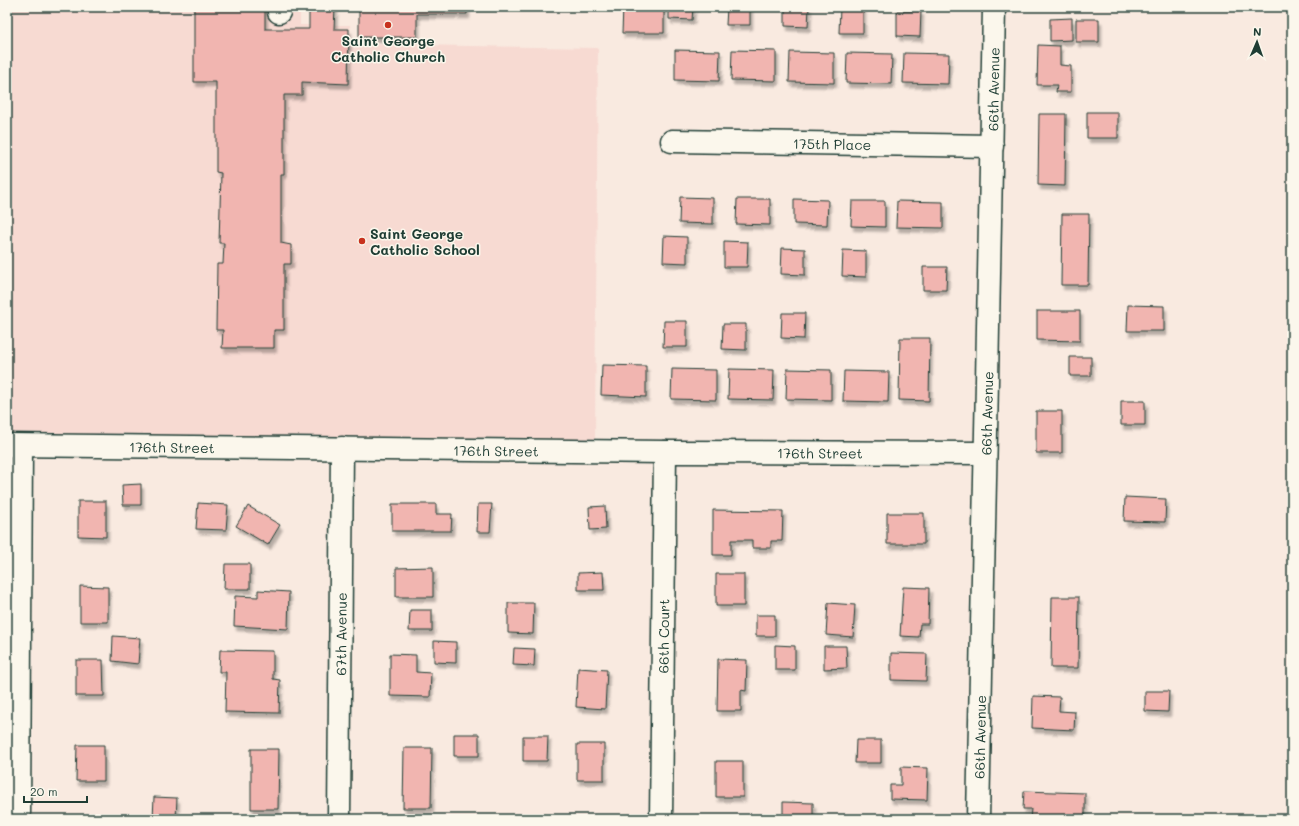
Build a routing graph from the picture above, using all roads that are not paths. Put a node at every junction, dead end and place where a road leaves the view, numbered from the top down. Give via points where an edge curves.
1 (994, 7) edge
2 (672, 141) dead end
3 (992, 146) junction
4 (14, 446) edge
5 (342, 448) junction
6 (665, 452) junction
7 (985, 454) junction
8 (19, 819) edge
9 (339, 819) edge
10 (661, 819) edge
11 (978, 819) edge

1 - 3 street, 66th Avenue
2 - 3 street, 175th Place
3 - 7 street, 66th Avenue
4 - 5 street, 176th Street
4 - 8 street
5 - 6 street, 176th Street
5 - 9 street, 67th Avenue
6 - 7 street, 176th Street
6 - 10 street, 66th Court
7 - 11 street, 66th Avenue

